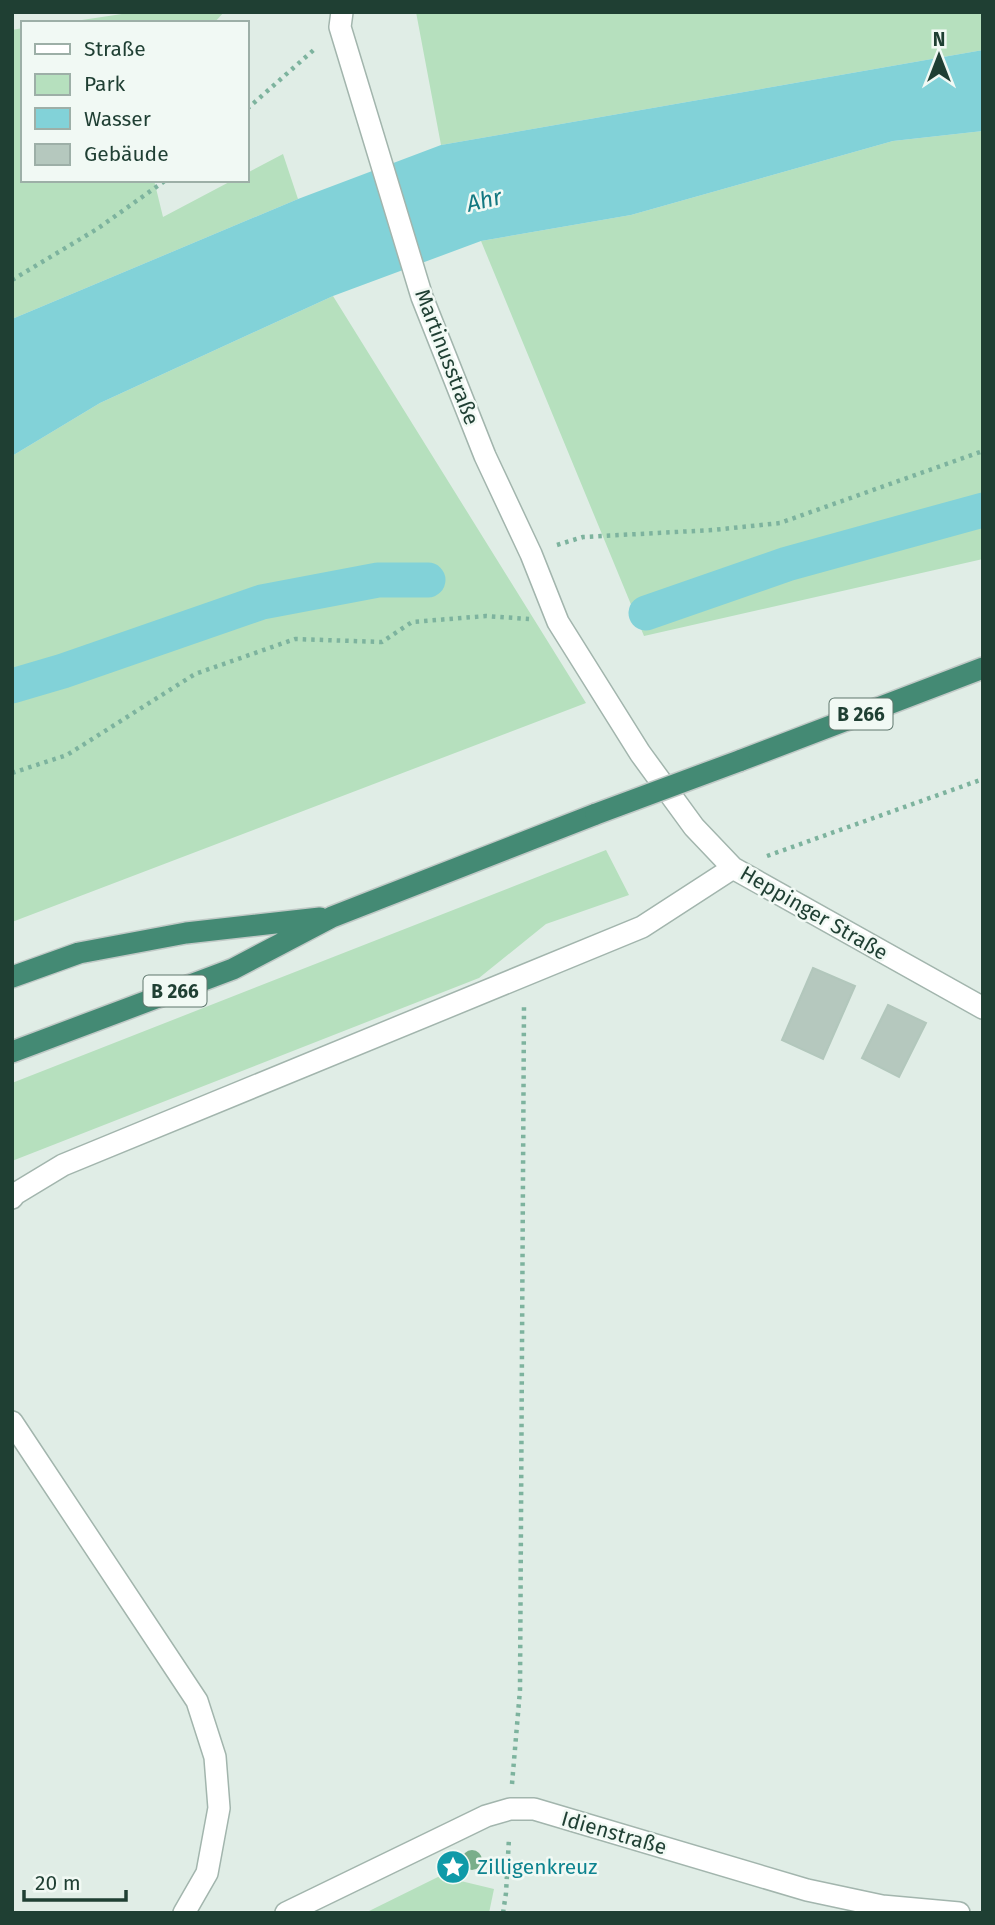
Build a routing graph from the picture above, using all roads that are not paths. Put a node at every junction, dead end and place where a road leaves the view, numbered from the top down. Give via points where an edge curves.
1 (341, 20) edge
2 (983, 668) edge
3 (596, 687) joint
4 (733, 867) junction
5 (332, 917) junction
6 (12, 977) edge
7 (983, 1009) edge
8 (12, 1052) edge
9 (12, 1198) edge
10 (12, 1422) edge
11 (184, 1913) edge
12 (286, 1913) edge
13 (959, 1913) edge

1 - 3 street, Martinusstraße via 422,297 558,622
2 - 5 highway, B 266, bridge
3 - 4 street, Heppinger Straße via 694,827
4 - 7 street, Heppinger Straße
4 - 9 street via 642,927 63,1166
5 - 6 highway, B 266 via 186,933 79,953
5 - 8 highway, B 266 via 233,969
10 - 11 street via 197,1701 215,1757 219,1808 207,1873
12 - 13 street, Idienstraße via 486,1816 510,1809 534,1809 807,1890 882,1906

